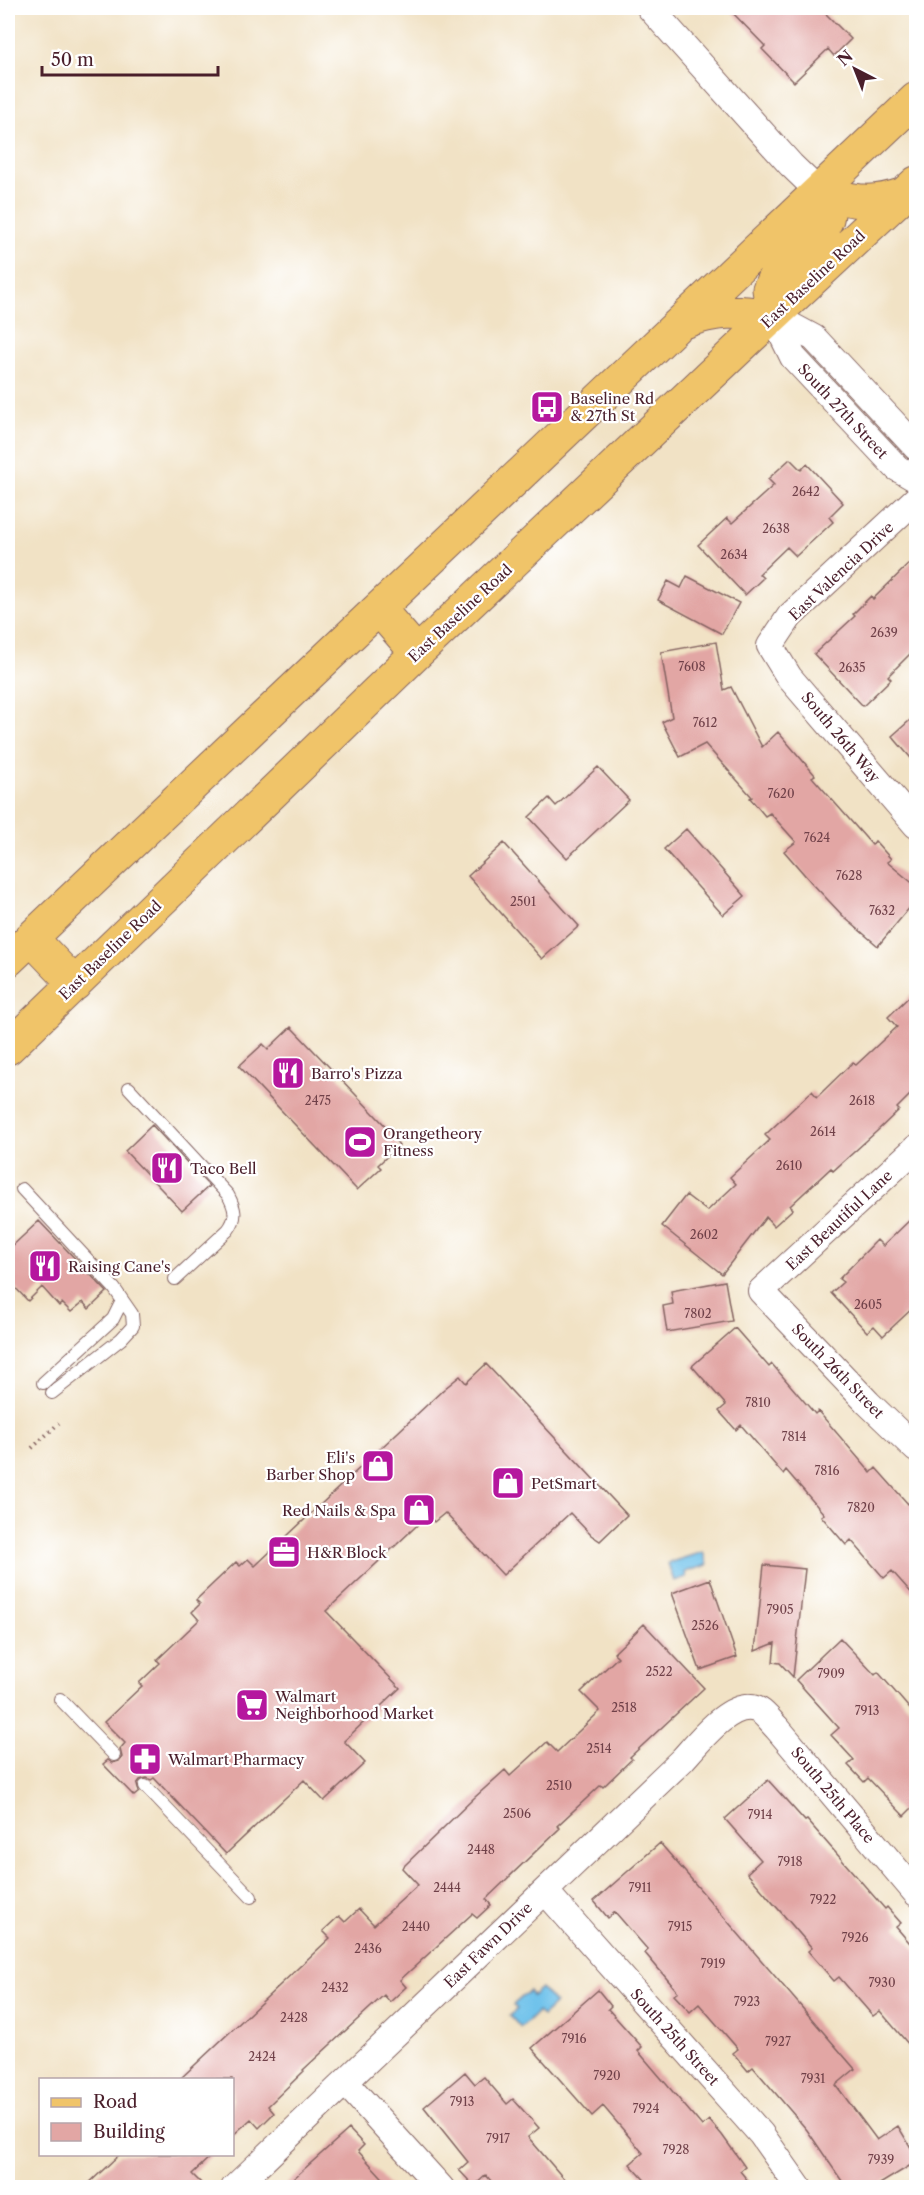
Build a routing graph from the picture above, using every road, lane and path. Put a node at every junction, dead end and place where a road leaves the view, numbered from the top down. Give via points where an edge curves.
1 (650, 8) edge
2 (916, 99) edge
3 (910, 189) edge
4 (820, 193) junction
5 (773, 316) junction
6 (681, 323) junction
7 (916, 447) edge
8 (916, 479) edge
9 (916, 499) edge
10 (378, 609) junction
11 (770, 646) joint
12 (417, 654) junction
13 (916, 825) edge
14 (19, 949) edge
15 (75, 984) junction
16 (8, 1048) edge
17 (129, 1089) dead end
18 (916, 1148) edge
19 (22, 1189) dead end
20 (175, 1279) dead end
21 (761, 1291) joint
22 (122, 1301) junction
23 (43, 1383) dead end
24 (52, 1393) dead end
25 (59, 1423) dead end
26 (32, 1448) dead end
27 (916, 1449) edge
28 (60, 1699) dead end
29 (744, 1707) joint
30 (114, 1755) dead end
31 (145, 1786) dead end
32 (545, 1891) junction
33 (916, 1893) edge
34 (251, 1897) dead end
35 (345, 2082) junction
36 (234, 2187) edge
37 (441, 2187) edge
38 (799, 2187) edge

1 - 4 street
2 - 4 main road
3 - 4 main road via 882,202 853,201
3 - 5 main road, East Baseline Road
4 - 5 main road via 828,207 827,220 773,280 769,289
4 - 6 main road
5 - 6 main road via 731,311 704,314
5 - 7 street, South 27th Street via 814,338
5 - 8 street, South 27th Street via 793,357 897,468
5 - 12 main road, East Baseline Road
6 - 10 main road
9 - 11 street, East Valencia Drive via 790,616
10 - 12 main road
10 - 14 main road
11 - 13 street, South 26th Way via 789,677
12 - 15 main road, East Baseline Road
14 - 15 main road
15 - 16 main road, East Baseline Road
17 - 20 lane via 228,1195 236,1212 228,1230
18 - 21 street, East Beautiful Lane
19 - 22 lane
21 - 27 street, South 26th Street
22 - 23 lane via 113,1319
22 - 24 lane via 132,1314 133,1326
25 - 26 path
28 - 30 lane
29 - 32 street, East Fawn Drive via 720,1720
29 - 33 street, South 25th Place via 758,1709 777,1728
31 - 34 lane
32 - 35 street, East Fawn Drive
32 - 38 street, South 25th Street via 761,2134
35 - 36 street, East Fawn Drive
35 - 37 street

